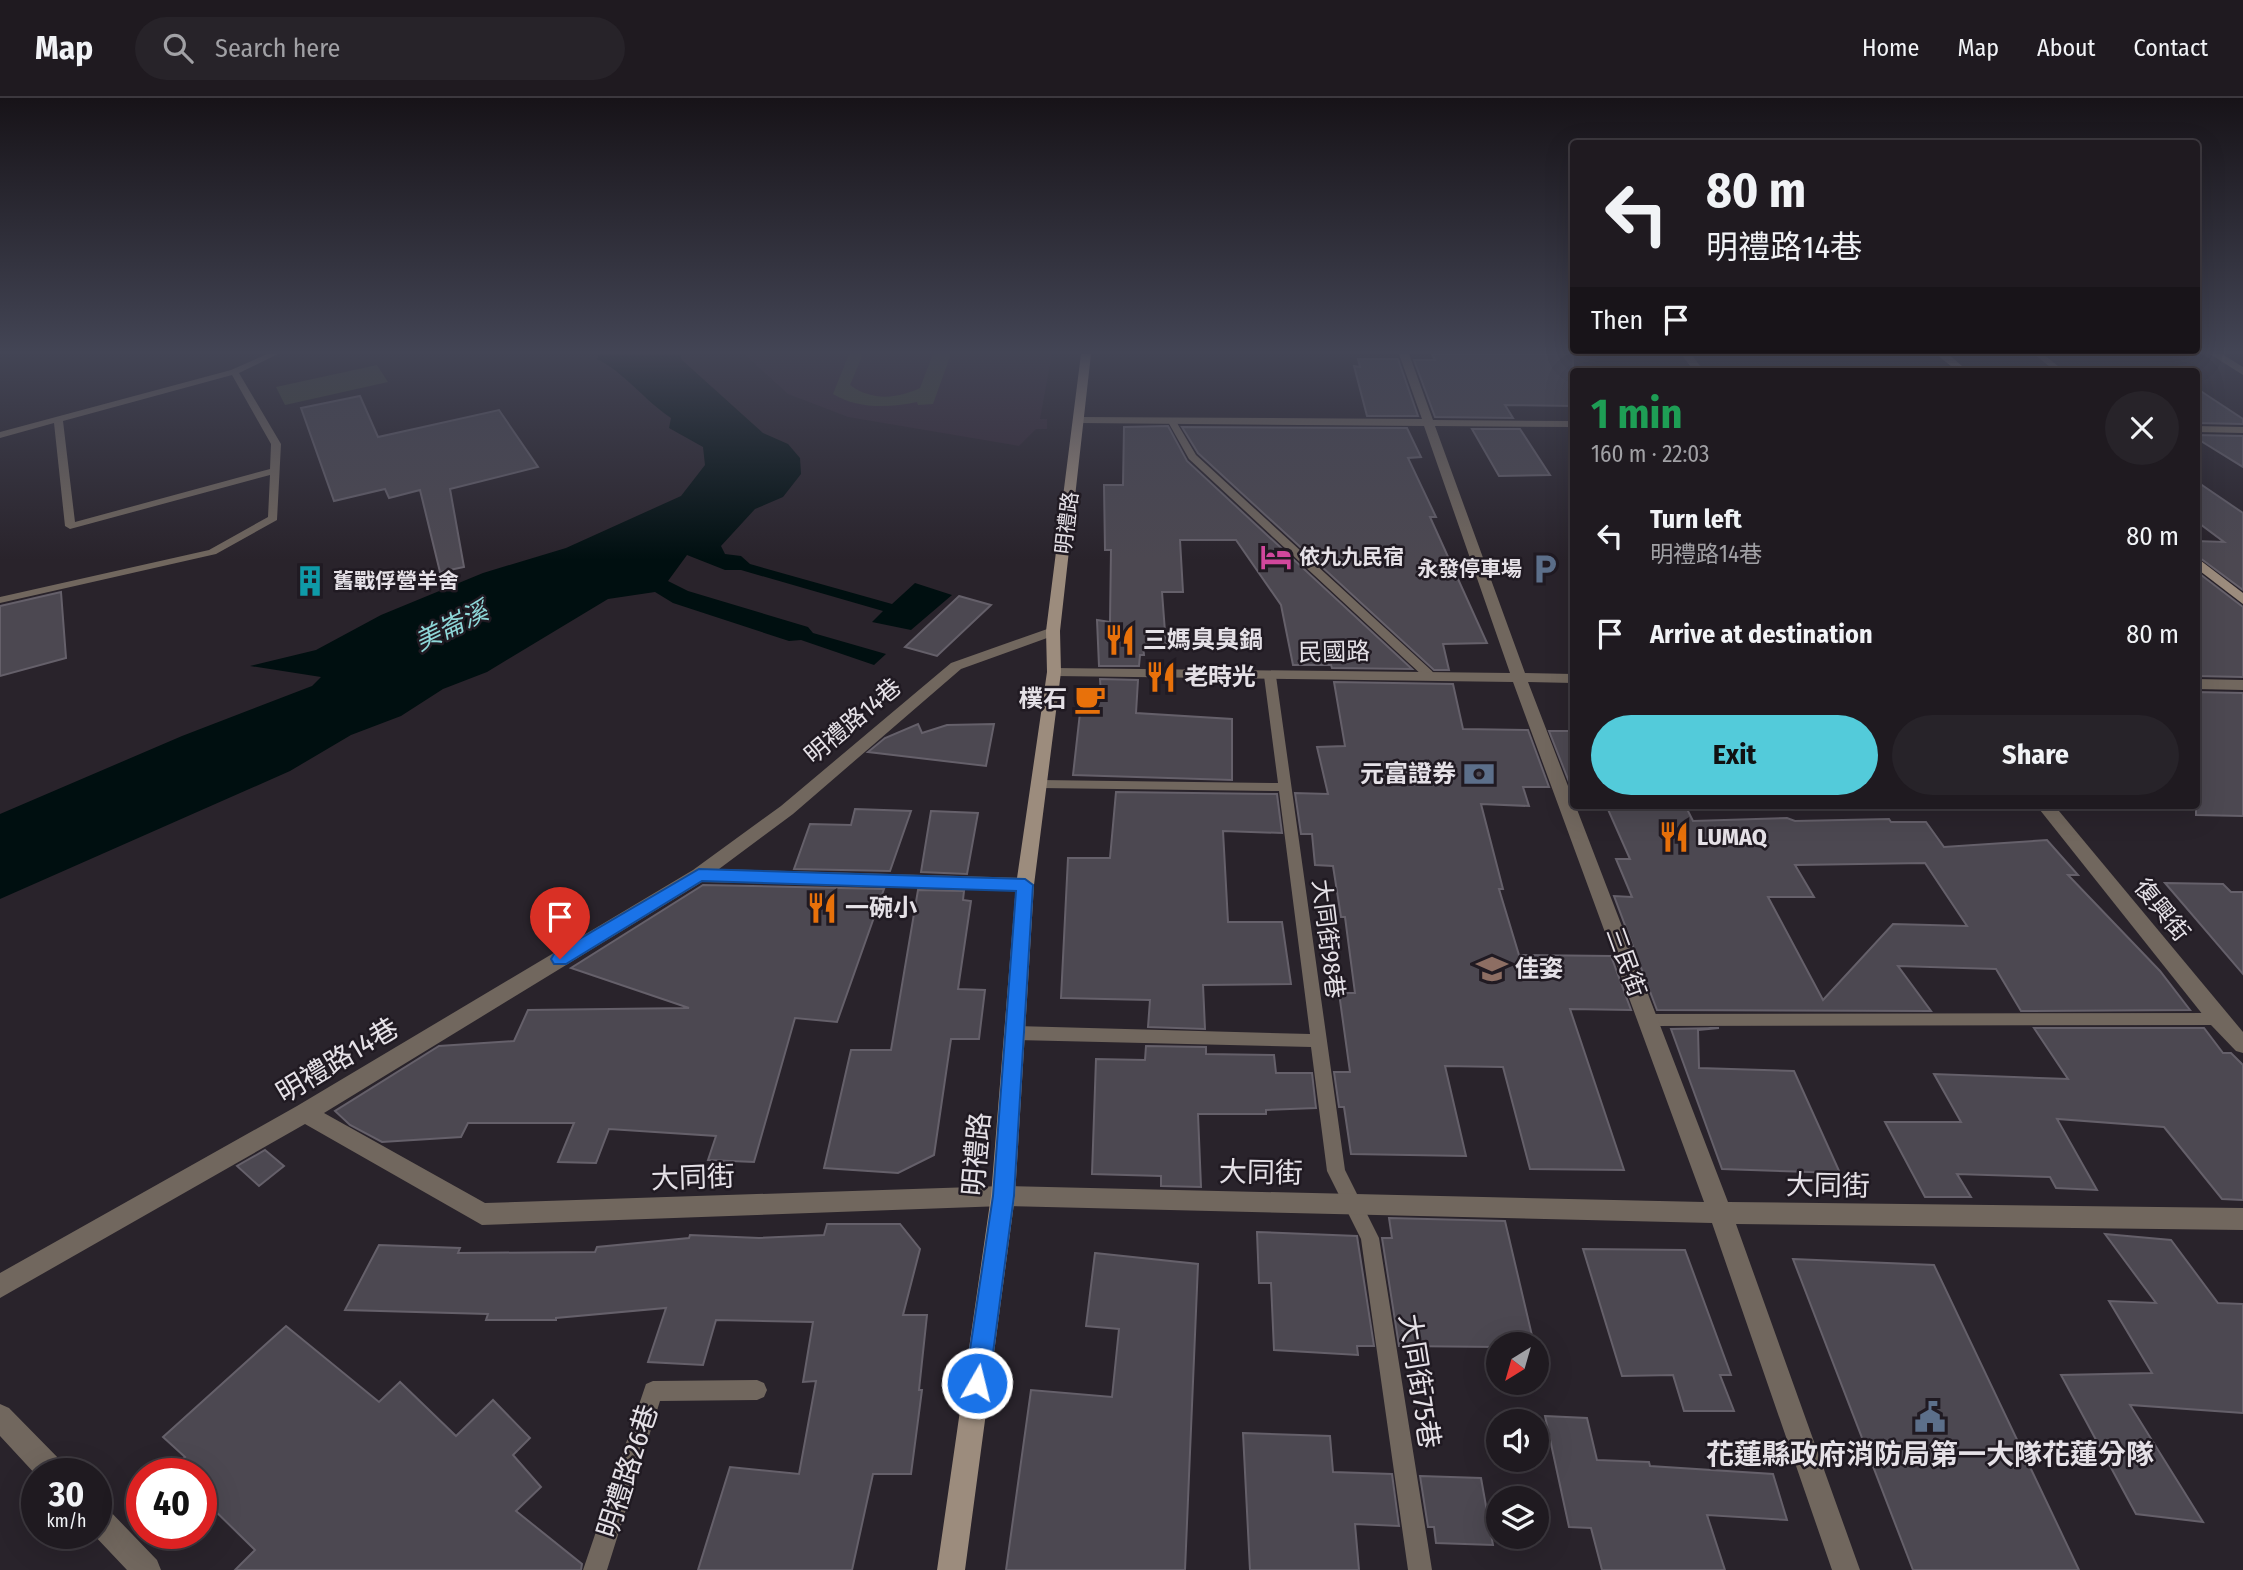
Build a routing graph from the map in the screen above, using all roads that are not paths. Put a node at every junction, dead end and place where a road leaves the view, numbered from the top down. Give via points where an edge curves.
1 (42, 423) edge
2 (58, 423) edge
3 (264, 423) edge
4 (1080, 423) edge
5 (1173, 423) edge
6 (1431, 423) edge
7 (1511, 423) edge
8 (1570, 424) edge
9 (2200, 429) edge
10 (2243, 430) edge
11 (0, 435) edge
12 (275, 471) junction
13 (2200, 564) edge
14 (0, 600) edge
15 (2243, 600) edge
16 (1053, 631) junction
17 (1054, 672) junction
18 (1428, 674) junction
19 (1270, 676) junction
20 (1519, 678) junction
21 (1570, 678) edge
22 (2200, 684) edge
23 (2243, 685) edge
24 (1039, 783) junction
25 (1285, 787) junction
26 (2049, 809) edge
27 (699, 875) junction
28 (1025, 885) junction
29 (2218, 1019) junction
30 (1647, 1020) junction
31 (1015, 1033) junction
32 (1318, 1041) junction
33 (2243, 1045) edge
34 (305, 1113) junction
35 (1003, 1196) junction
36 (1353, 1205) junction
37 (1720, 1213) junction
38 (2243, 1219) edge
39 (0, 1286) edge
40 (757, 1390) dead end
41 (0, 1418) edge
42 (39, 1458) edge
43 (112, 1534) edge
44 (147, 1570) edge
45 (595, 1570) edge
46 (951, 1570) edge
47 (1420, 1570) edge
48 (1846, 1570) edge

1 - 11 lane
2 - 12 lane via 69,526
3 - 12 lane via 276,444
4 - 16 street, 明禮路
5 - 18 lane via 1192,457
6 - 20 street, 三民街
7 - 8 street
9 - 10 street
12 - 14 lane via 273,518 212,552
13 - 15 street
16 - 17 street, 明禮路
16 - 27 street, 明禮路14巷 via 956,666 787,810
17 - 19 street, 民國路
17 - 24 street, 明禮路
18 - 19 street, 民國路
18 - 20 street, 民國路
19 - 25 lane, 大同街98巷
20 - 21 street, 民國路
20 - 30 street, 三民街
22 - 23 street
24 - 25 lane
24 - 28 street, 明禮路
25 - 32 lane, 大同街98巷
26 - 29 street, 復興街
27 - 28 street
27 - 34 street, 明禮路14巷
28 - 31 street, 明禮路
29 - 30 lane
29 - 33 street, 復興街
30 - 37 street, 三民街
31 - 32 lane
31 - 35 street, 明禮路
32 - 36 lane, 大同街98巷 via 1336,1171
34 - 35 street, 大同街 via 482,1214
34 - 39 street, 明禮路14巷
35 - 36 street, 大同街
35 - 46 street, 明禮路
36 - 37 street, 大同街
36 - 47 lane, 大同街75巷 via 1370,1238
37 - 38 street, 大同街
37 - 48 street, 三民街
40 - 45 lane, 明禮路26巷 via 653,1391
41 - 42 street
43 - 44 street

